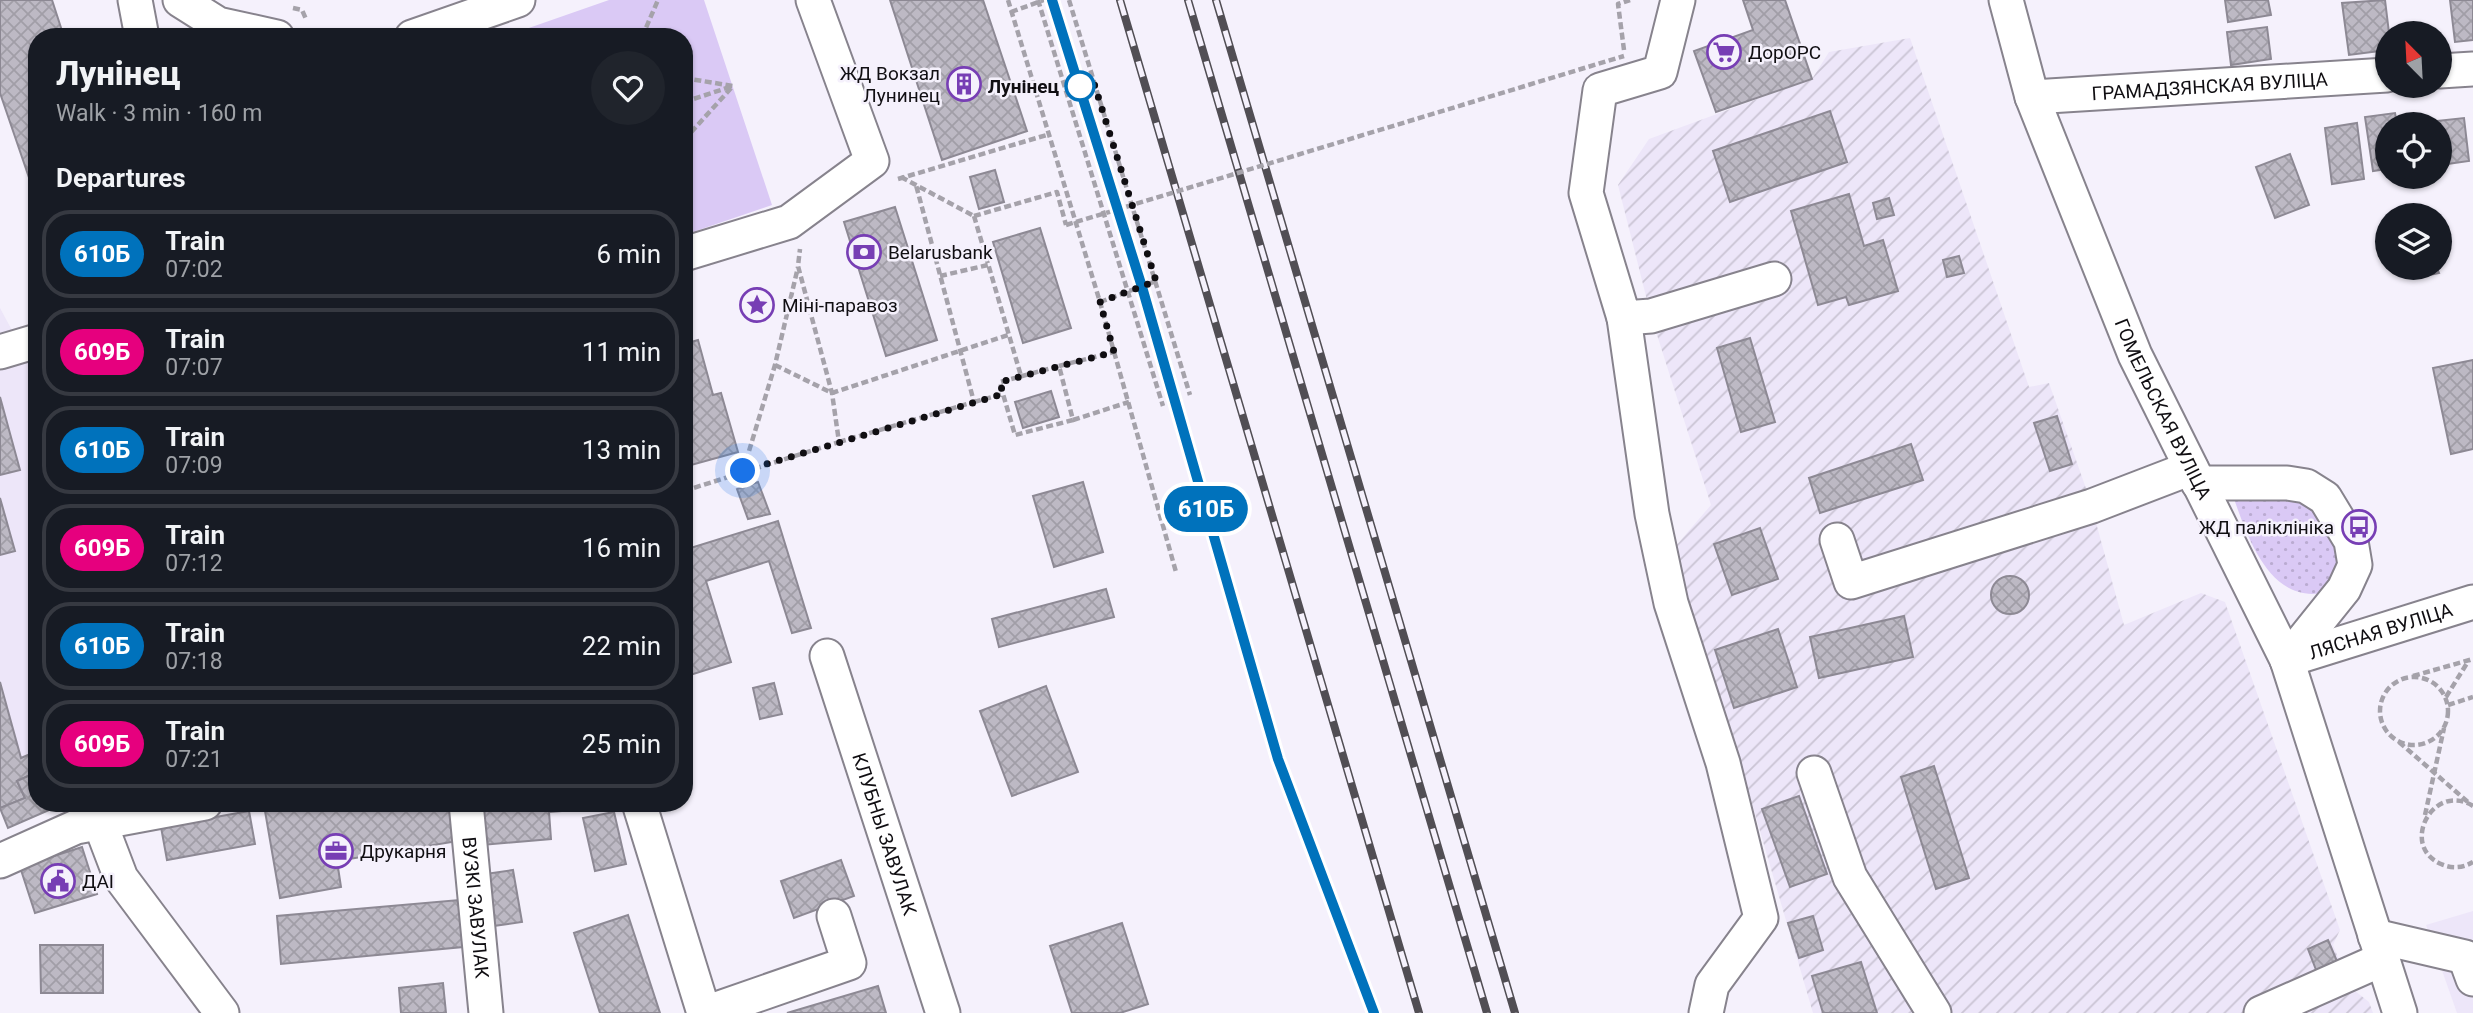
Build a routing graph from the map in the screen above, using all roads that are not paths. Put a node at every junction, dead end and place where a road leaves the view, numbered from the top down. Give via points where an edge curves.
1 (135, 0) edge
2 (180, 0) edge
3 (518, 0) edge
4 (813, 0) edge
5 (1678, 0) edge
6 (2006, 0) edge
7 (140, 28) edge
8 (236, 28) edge
9 (438, 28) edge
10 (2473, 69) edge
11 (2452, 70) edge
12 (2375, 76) edge
13 (2032, 97) junction
14 (693, 251) edge
15 (1774, 279) dead end
16 (1624, 318) junction
17 (28, 344) edge
18 (0, 352) edge
19 (2195, 475) junction
20 (1837, 540) dead end
21 (2473, 602) edge
22 (827, 656) dead end
23 (2287, 660) junction
24 (1814, 773) dead end
25 (158, 812) edge
26 (468, 812) edge
27 (642, 812) edge
28 (100, 823) junction
29 (0, 861) edge
30 (834, 916) dead end
31 (2379, 948) junction
32 (2470, 963) edge
33 (222, 1013) edge
34 (486, 1013) edge
35 (705, 1013) edge
36 (943, 1013) edge
37 (1706, 1013) edge
38 (1934, 1013) edge
39 (2262, 1013) edge
40 (2400, 1013) edge

1 - 7 street
2 - 8 street via 218,24
3 - 9 street
4 - 14 street via 872,161 789,222
5 - 16 street via 1660,72 1600,90 1586,192
6 - 13 street, ГОМЕЛЬСКАЯ ВУЛІЦА
10 - 11 street
12 - 13 street, ГРАМАДЗЯНСКАЯ ВУЛІЦА
13 - 19 street, ГОМЕЛЬСКАЯ ВУЛІЦА via 2135,355
15 - 16 street via 1651,316
16 - 37 street via 1652,514 1671,603 1723,762 1761,918 1713,985
17 - 18 street
19 - 20 street via 1851,582
19 - 23 street, ГОМЕЛЬСКАЯ ВУЛІЦА
19 - 23 street via 2306,486 2325,498 2350,541 2355,565 2344,589
21 - 23 street, ЛЯСНАЯ ВУЛІЦА
22 - 36 street, КЛУБНЫ ЗАВУЛАК
23 - 31 street, ГОМЕЛЬСКАЯ ВУЛІЦА
24 - 38 street via 1850,877
25 - 28 street
26 - 34 street, ВУЗКІ ЗАВУЛАК
27 - 35 street
28 - 29 street via 76,827
28 - 33 street via 121,878
30 - 35 street via 849,963
31 - 32 street
31 - 39 street
31 - 40 street, ГОМЕЛЬСКАЯ ВУЛІЦА

